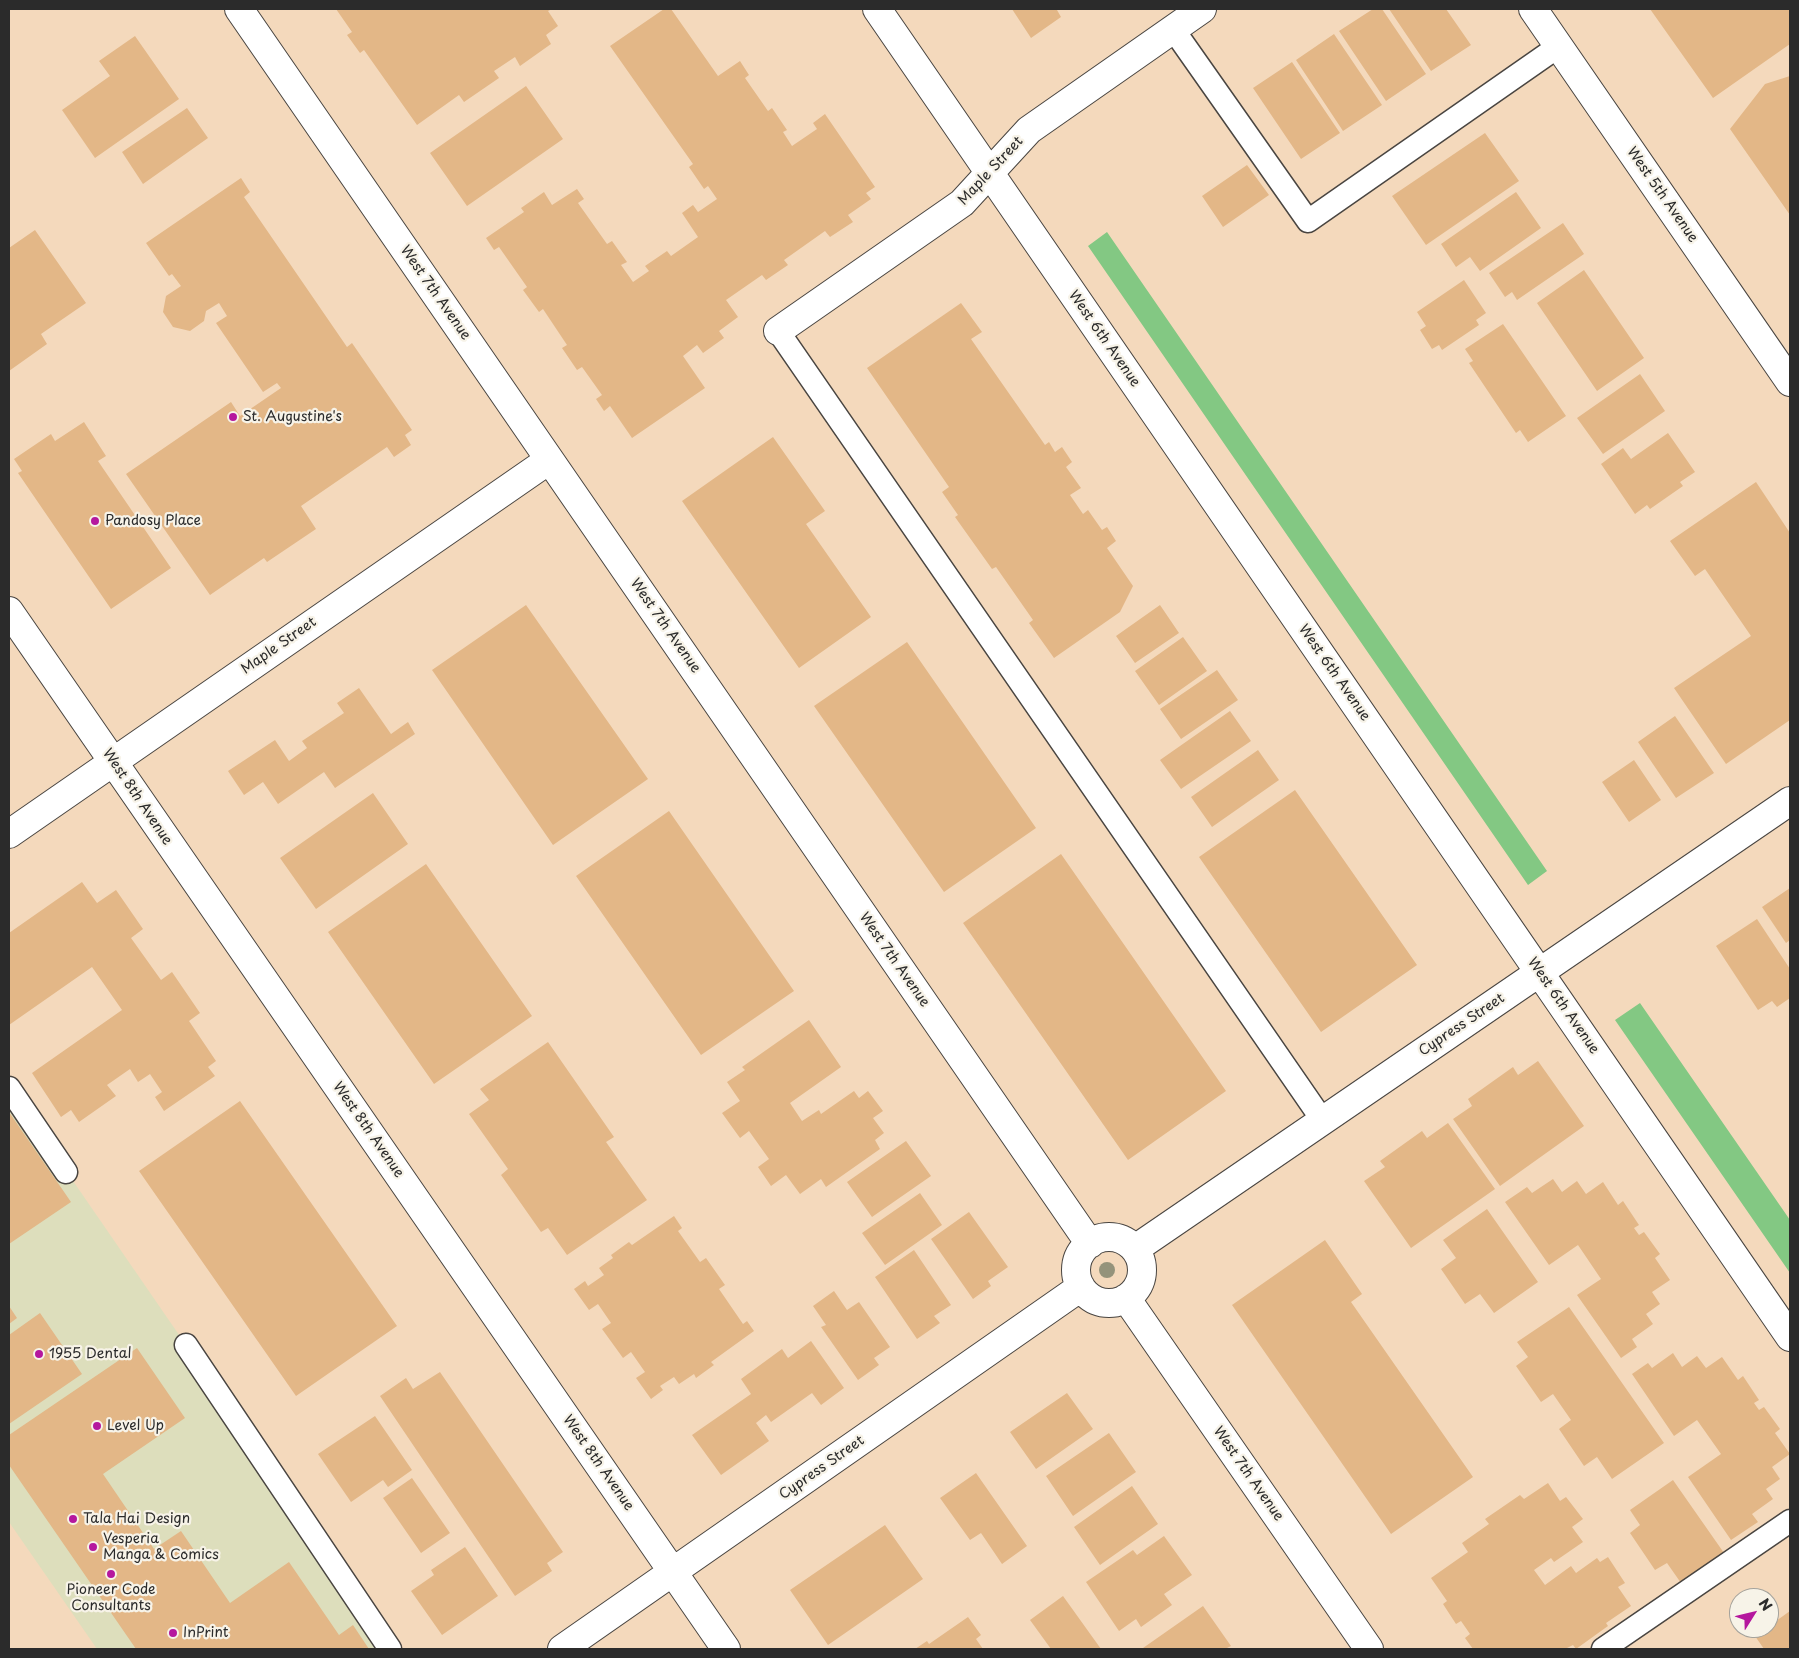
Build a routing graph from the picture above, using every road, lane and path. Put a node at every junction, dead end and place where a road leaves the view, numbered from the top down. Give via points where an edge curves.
1 (239, 9) edge
2 (877, 9) edge
3 (1202, 9) edge
4 (1533, 9) edge
5 (1173, 29) junction
6 (1559, 46) junction
7 (990, 173) junction
8 (778, 331) joint
9 (1790, 382) edge
10 (549, 460) junction
11 (9, 611) edge
12 (113, 761) junction
13 (1790, 801) edge
14 (9, 834) edge
15 (1540, 972) junction
16 (9, 1088) edge
17 (1323, 1121) junction
18 (66, 1172) dead end
19 (1090, 1244) junction
20 (1135, 1249) junction
21 (1081, 1287) junction
22 (1126, 1298) junction
23 (1790, 1336) edge
24 (186, 1345) dead end
25 (1790, 1521) edge
26 (674, 1572) junction
27 (390, 1649) edge
28 (562, 1649) edge
29 (726, 1649) edge
30 (1369, 1649) edge
31 (1603, 1649) edge

1 - 10 street, West 7th Avenue
2 - 7 street, West 6th Avenue
3 - 5 street, Maple Street
4 - 6 street, West 5th Avenue
5 - 6 lane via 1308,221
5 - 7 street, Maple Street via 1029,130
6 - 9 street, West 5th Avenue
7 - 8 street, Maple Street via 962,203
7 - 15 street, West 6th Avenue
8 - 17 lane
10 - 12 street, Maple Street
10 - 19 street, West 7th Avenue
11 - 12 street, West 8th Avenue
12 - 14 street, Maple Street
12 - 26 street, West 8th Avenue
13 - 15 street, Cypress Street
15 - 17 street, Cypress Street
15 - 23 street, West 6th Avenue
16 - 18 lane
17 - 20 street, Cypress Street
19 - 20 street via 1098,1239 1118,1238
19 - 21 street via 1078,1259 1076,1268
20 - 22 street via 1142,1270 1140,1281
21 - 22 street via 1096,1301 1107,1303
21 - 26 street, Cypress Street
22 - 30 street, West 7th Avenue
24 - 27 lane
25 - 31 lane
26 - 28 street, Cypress Street
26 - 29 street, West 8th Avenue

